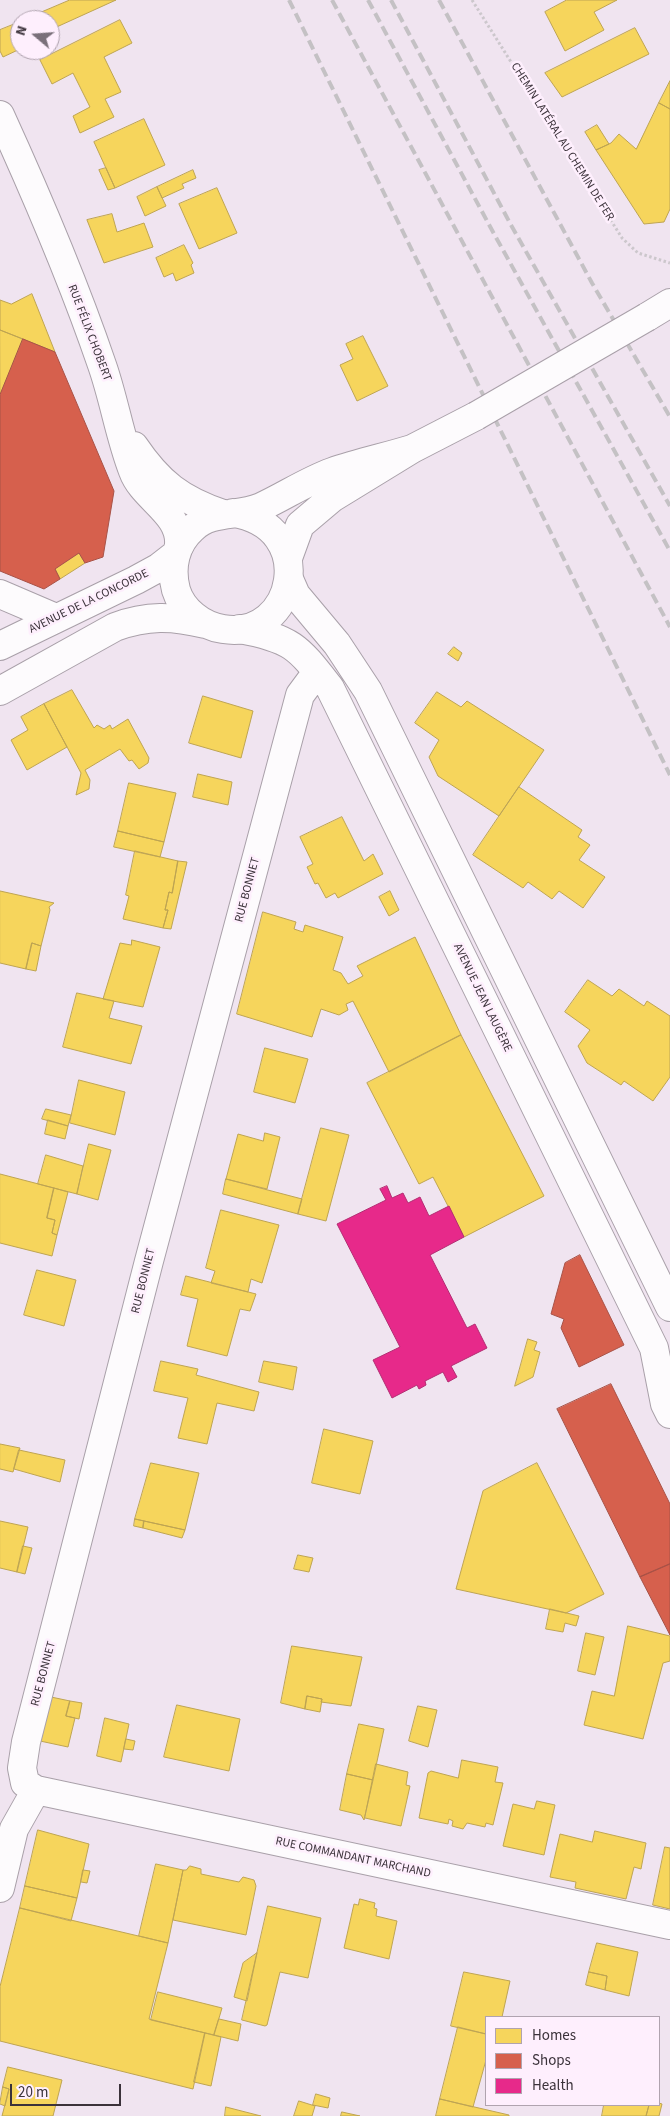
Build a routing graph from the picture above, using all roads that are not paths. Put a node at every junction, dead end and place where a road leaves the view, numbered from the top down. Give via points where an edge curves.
1 (0, 115) edge
2 (670, 303) edge
3 (116, 406) junction
4 (412, 450) junction
5 (228, 514) junction
6 (178, 550) junction
7 (288, 568) junction
8 (0, 594) edge
9 (56, 618) junction
10 (212, 626) junction
11 (240, 629) junction
12 (0, 646) edge
13 (317, 672) junction
14 (0, 691) edge
15 (670, 1307) edge
16 (670, 1414) edge
17 (36, 1790) junction
18 (0, 1888) edge
19 (670, 1925) edge

1 - 3 street, RUE FÉLIX CHOBERT via 35,194
2 - 4 street, bridge
3 - 5 street via 134,446 155,472 190,502
3 - 6 street, RUE FÉLIX CHOBERT via 133,472 172,520 180,538
4 - 5 street via 332,472 261,507
4 - 7 street via 308,516 300,525
5 - 6 street via 205,519 194,526
5 - 7 street via 254,518 272,529 281,541
6 - 9 street, AVENUE DE LA CONCORDE via 158,568
6 - 10 street via 174,573 178,595 196,618
7 - 11 street via 284,596 276,608 266,619
7 - 15 street via 296,595 337,644 368,691
8 - 9 street
9 - 12 street, AVENUE DE LA CONCORDE
10 - 11 street
10 - 14 street via 163,616 131,621
11 - 13 street, AVENUE JEAN LAUGÈRE via 268,634 287,642
13 - 16 street, AVENUE JEAN LAUGÈRE via 330,688 356,738 654,1348 665,1404
13 - 17 street, RUE BONNET via 300,695 149,1261 28,1733 22,1768 25,1783
17 - 18 street via 14,1829
17 - 19 street, RUE COMMANDANT MARCHAND

